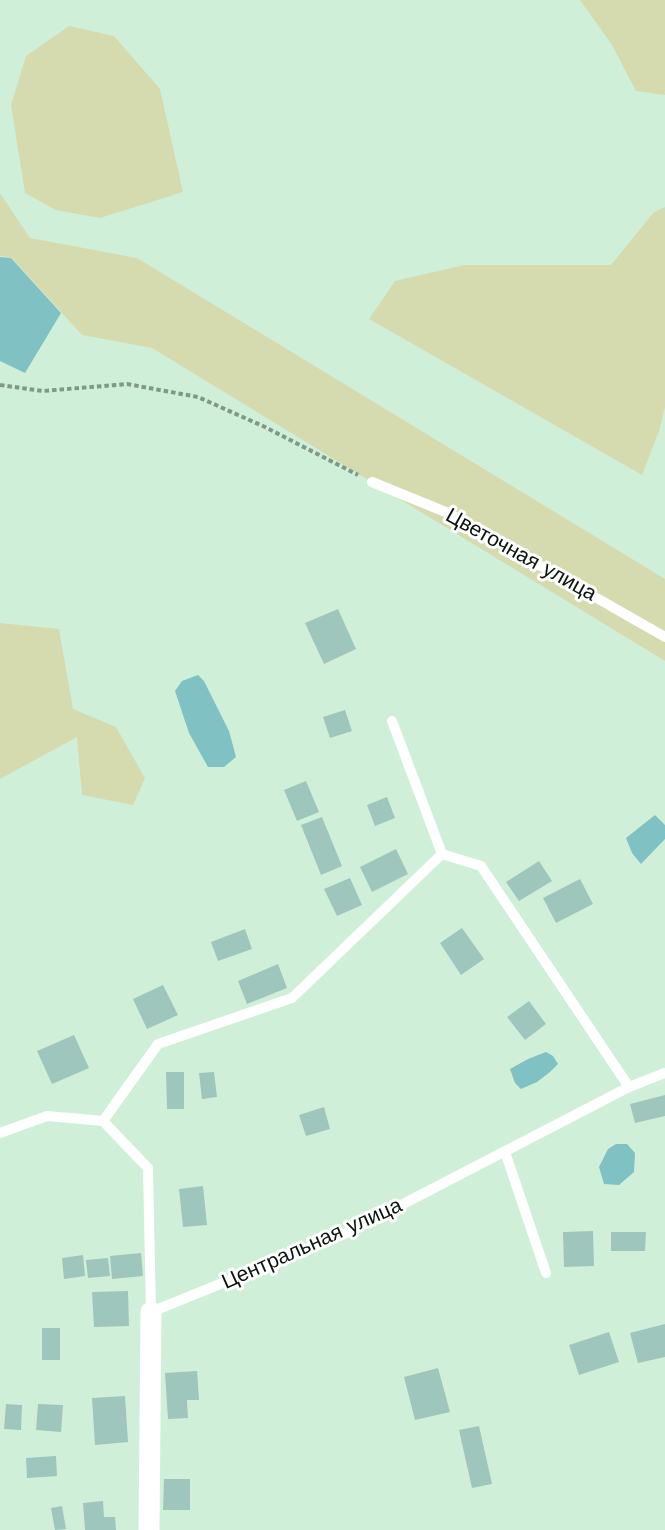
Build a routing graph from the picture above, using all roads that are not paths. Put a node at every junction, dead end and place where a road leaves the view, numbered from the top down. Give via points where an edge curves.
1 (372, 482) road end
2 (665, 637) edge
3 (392, 720) dead end
4 (442, 854) junction
5 (665, 1073) edge
6 (629, 1087) junction
7 (103, 1121) junction
8 (0, 1133) edge
9 (505, 1152) junction
10 (546, 1274) dead end
11 (152, 1312) junction
12 (149, 1530) edge

1 - 2 lane, Цветочная улица via 448,513
3 - 4 lane
4 - 6 lane via 480,866
4 - 7 lane via 292,998 158,1044
5 - 6 lane, Центральная улица
6 - 9 lane, Центральная улица
7 - 8 lane via 46,1116
7 - 11 lane via 148,1168
9 - 10 lane
9 - 11 lane, Центральная улица via 351,1231
11 - 12 street

